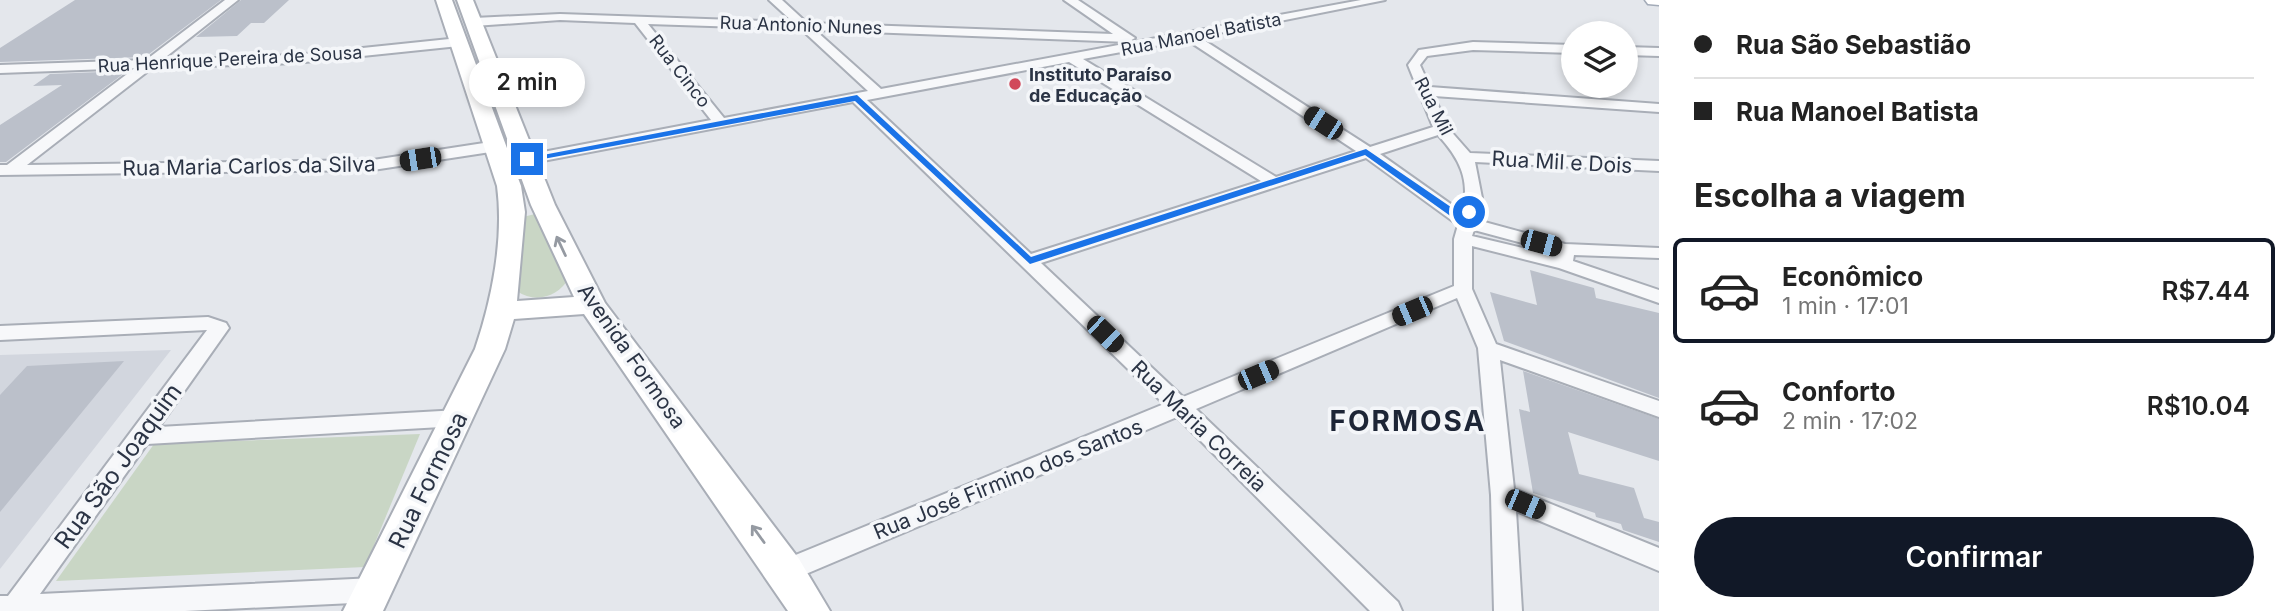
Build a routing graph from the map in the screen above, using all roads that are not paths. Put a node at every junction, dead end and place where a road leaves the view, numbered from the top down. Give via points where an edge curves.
1 (232, 0) edge
2 (444, 0) edge
3 (775, 0) edge
4 (1070, 0) edge
5 (1379, 0) edge
6 (638, 19) junction
7 (466, 21) edge
8 (805, 25) junction
9 (1191, 37) junction
10 (1134, 42) junction
11 (1561, 49) edge
12 (1638, 51) edge
13 (1659, 52) edge
14 (1072, 58) junction
15 (150, 65) junction
16 (0, 69) edge
17 (1424, 91) junction
18 (878, 93) junction
19 (857, 98) junction
20 (1659, 108) edge
21 (721, 124) junction
22 (1441, 129) junction
23 (497, 146) junction
24 (1366, 151) junction
25 (1466, 157) junction
26 (527, 159) junction
27 (1659, 166) edge
28 (4, 172) edge
29 (1275, 183) junction
30 (543, 205) junction
31 (513, 212) junction
32 (1465, 231) junction
33 (1659, 253) edge
34 (1565, 257) junction
35 (1030, 261) junction
36 (1463, 289) junction
37 (1659, 297) edge
38 (592, 305) junction
39 (502, 311) junction
40 (0, 333) edge
41 (1488, 348) junction
42 (490, 349) joint
43 (1181, 408) junction
44 (1659, 409) edge
45 (459, 418) junction
46 (140, 436) junction
47 (1503, 495) junction
48 (1659, 560) edge
49 (785, 571) junction
50 (369, 600) edge
51 (8, 607) edge
52 (95, 607) edge
53 (810, 611) edge
54 (1388, 611) edge
55 (1508, 611) edge

1 - 15 street
2 - 7 main road, Avenida Formosa
3 - 8 street
4 - 10 street
5 - 9 street, Rua Manoel Batista
6 - 7 street, Rua Antonio Nunes
6 - 8 street, Rua Antonio Nunes
6 - 21 street, Rua Cinco
7 - 15 street, Rua Henrique Pereira de Sousa via 295,59
7 - 23 main road, Avenida Formosa
7 - 26 main road, Avenida Formosa
8 - 10 street, Rua Antonio Nunes
8 - 18 street
9 - 10 street, Rua Manoel Batista
9 - 24 street
10 - 14 street, Rua Manoel Batista
11 - 17 street, Rua Mil via 1437,49 1415,59
12 - 13 street
14 - 18 street, Rua Manoel Batista
14 - 29 street
15 - 16 street, Rua Henrique Pereira de Sousa
15 - 28 street
17 - 20 street
17 - 22 street, Rua Mil
18 - 19 street, Rua Manoel Batista
19 - 21 street, Rua Manoel Batista
19 - 35 street, Rua Maria Correia
21 - 26 street, Rua Manoel Batista
22 - 24 street
22 - 25 street, Rua Mil
23 - 28 street, Rua Maria Carlos da Silva via 373,165
23 - 31 main road, Avenida Formosa
24 - 29 street
24 - 32 street
25 - 27 street, Rua Mil e Dois
25 - 32 street, Rua Mil via 1474,198
26 - 30 main road, Avenida Formosa
29 - 35 street
30 - 31 main road
38 -> 30 main road, Avenida Formosa
31 - 39 main road, Avenida Formosa
32 - 34 street
32 - 36 street, Rua Mil
33 - 34 street
34 - 37 street
35 - 43 street, Rua Maria Correia
36 - 41 street
36 - 43 street, Rua José Firmino dos Santos
38 - 39 main road
49 -> 38 main road, Avenida Formosa
39 - 42 main road, Avenida Formosa
40 - 46 street, Rua São Joaquim via 218,326
41 - 44 street
41 - 47 street
42 - 45 main road, Rua Formosa
43 - 49 street, Rua José Firmino dos Santos
43 - 54 street, Rua Maria Correia
45 - 46 street
45 - 50 main road, Rua Formosa
46 - 51 street, Rua São Joaquim
47 - 48 street
47 - 55 street
49 - 53 main road, Avenida Formosa
50 - 52 street
51 - 52 street

